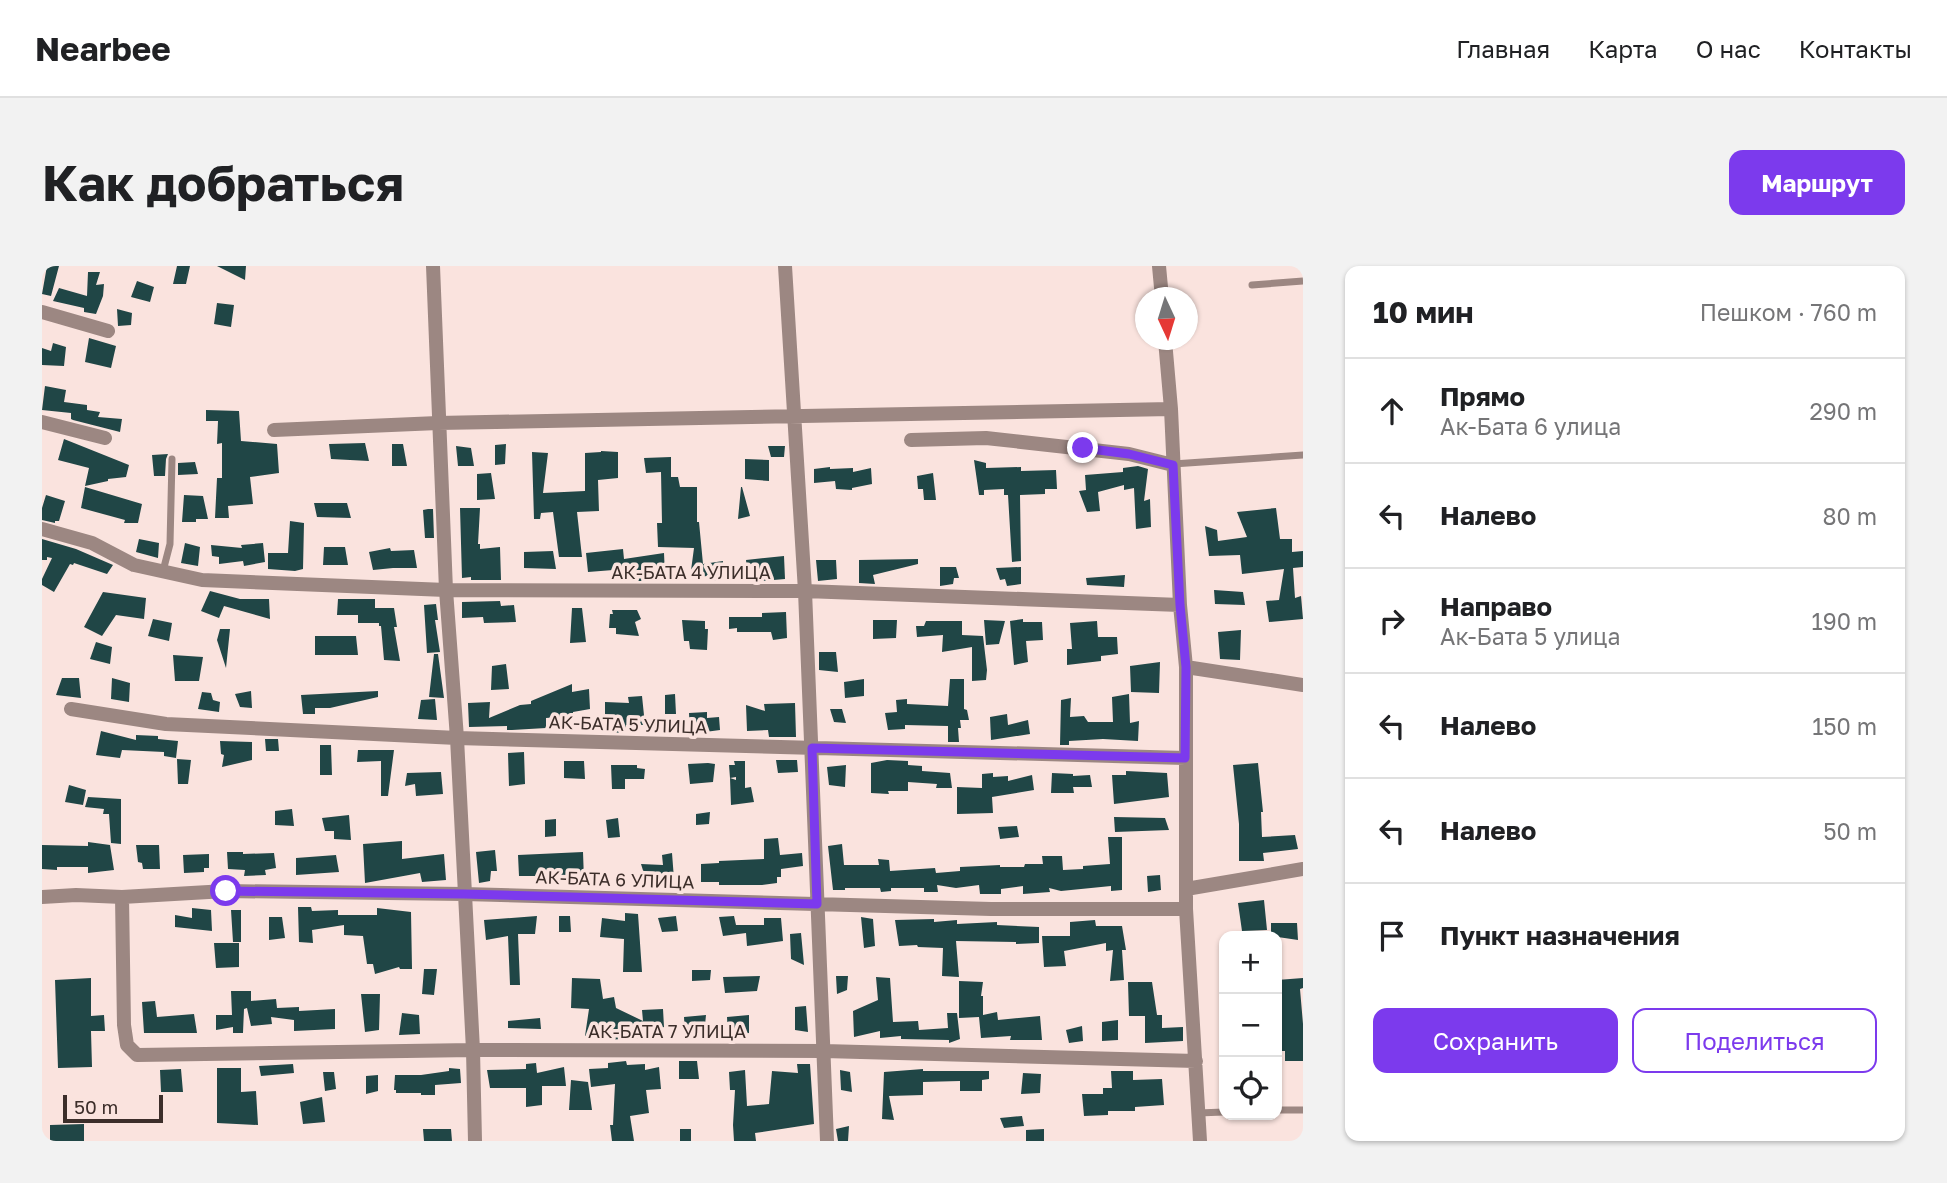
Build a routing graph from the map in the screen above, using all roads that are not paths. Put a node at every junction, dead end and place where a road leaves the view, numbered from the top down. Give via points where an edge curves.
1 (433, 266) edge
2 (785, 266) edge
3 (1159, 266) edge
4 (1303, 281) edge
5 (1252, 285) dead end
6 (1161, 287) edge
7 (42, 312) edge
8 (108, 331) dead end
9 (1166, 350) edge
10 (1171, 410) junction
11 (794, 415) junction
12 (42, 422) edge
13 (438, 423) junction
14 (274, 430) dead end
15 (105, 438) dead end
16 (911, 440) dead end
17 (1303, 455) edge
18 (172, 459) dead end
19 (1173, 464) junction
20 (42, 529) edge
21 (163, 571) junction
22 (446, 590) junction
23 (805, 591) junction
24 (1180, 605) junction
25 (1186, 667) junction
26 (1303, 685) edge
27 (71, 709) dead end
28 (457, 738) junction
29 (812, 748) junction
30 (1185, 758) junction
31 (1303, 869) edge
32 (1186, 889) junction
33 (464, 894) junction
34 (42, 897) edge
35 (122, 897) junction
36 (817, 904) junction
37 (1186, 909) junction
38 (473, 1050) junction
39 (824, 1051) junction
40 (1196, 1061) junction
41 (1282, 1110) edge
42 (1303, 1110) edge
43 (1219, 1112) edge
44 (1198, 1113) junction
45 (475, 1141) edge
46 (827, 1141) edge
47 (1200, 1141) edge

1 - 13 street
2 - 11 street
3 - 6 street
4 - 5 lane
7 - 8 street
9 - 10 street
10 - 11 street
10 - 19 street
11 - 13 street
11 - 23 street
12 - 15 street
13 - 14 street
13 - 22 street
16 - 19 street via 986,438 1129,454
17 - 19 lane
18 - 21 lane via 170,544
19 - 24 street
20 - 21 street, АК-БАТА 4 УЛИЦА via 92,543 134,565
21 - 22 street, АК-БАТА 4 УЛИЦА via 202,580
22 - 23 street, АК-БАТА 4 УЛИЦА
22 - 28 street
23 - 24 street, АК-БАТА 4 УЛИЦА
23 - 29 street
24 - 25 street
25 - 26 street
25 - 30 street
27 - 28 street, АК-БАТА 5 УЛИЦА via 166,724
28 - 29 street, АК-БАТА 5 УЛИЦА
28 - 33 street
29 - 30 street, АК-БАТА 5 УЛИЦА
29 - 36 street
30 - 32 street
31 - 32 street
32 - 37 street
33 - 35 street, АК-БАТА 6 УЛИЦА via 226,891
33 - 36 street, АК-БАТА 6 УЛИЦА
33 - 38 street
34 - 35 street, АК-БАТА 6 УЛИЦА
35 - 38 street, АК-БАТА 7 УЛИЦА via 124,1025 127,1045 137,1055
36 - 37 street, АК-БАТА 6 УЛИЦА
36 - 39 street
37 - 40 street
38 - 39 street, АК-БАТА 7 УЛИЦА
38 - 45 street
39 - 40 street, АК-БАТА 7 УЛИЦА
39 - 46 street
40 - 44 street
41 - 42 lane
43 - 44 lane
44 - 47 street

